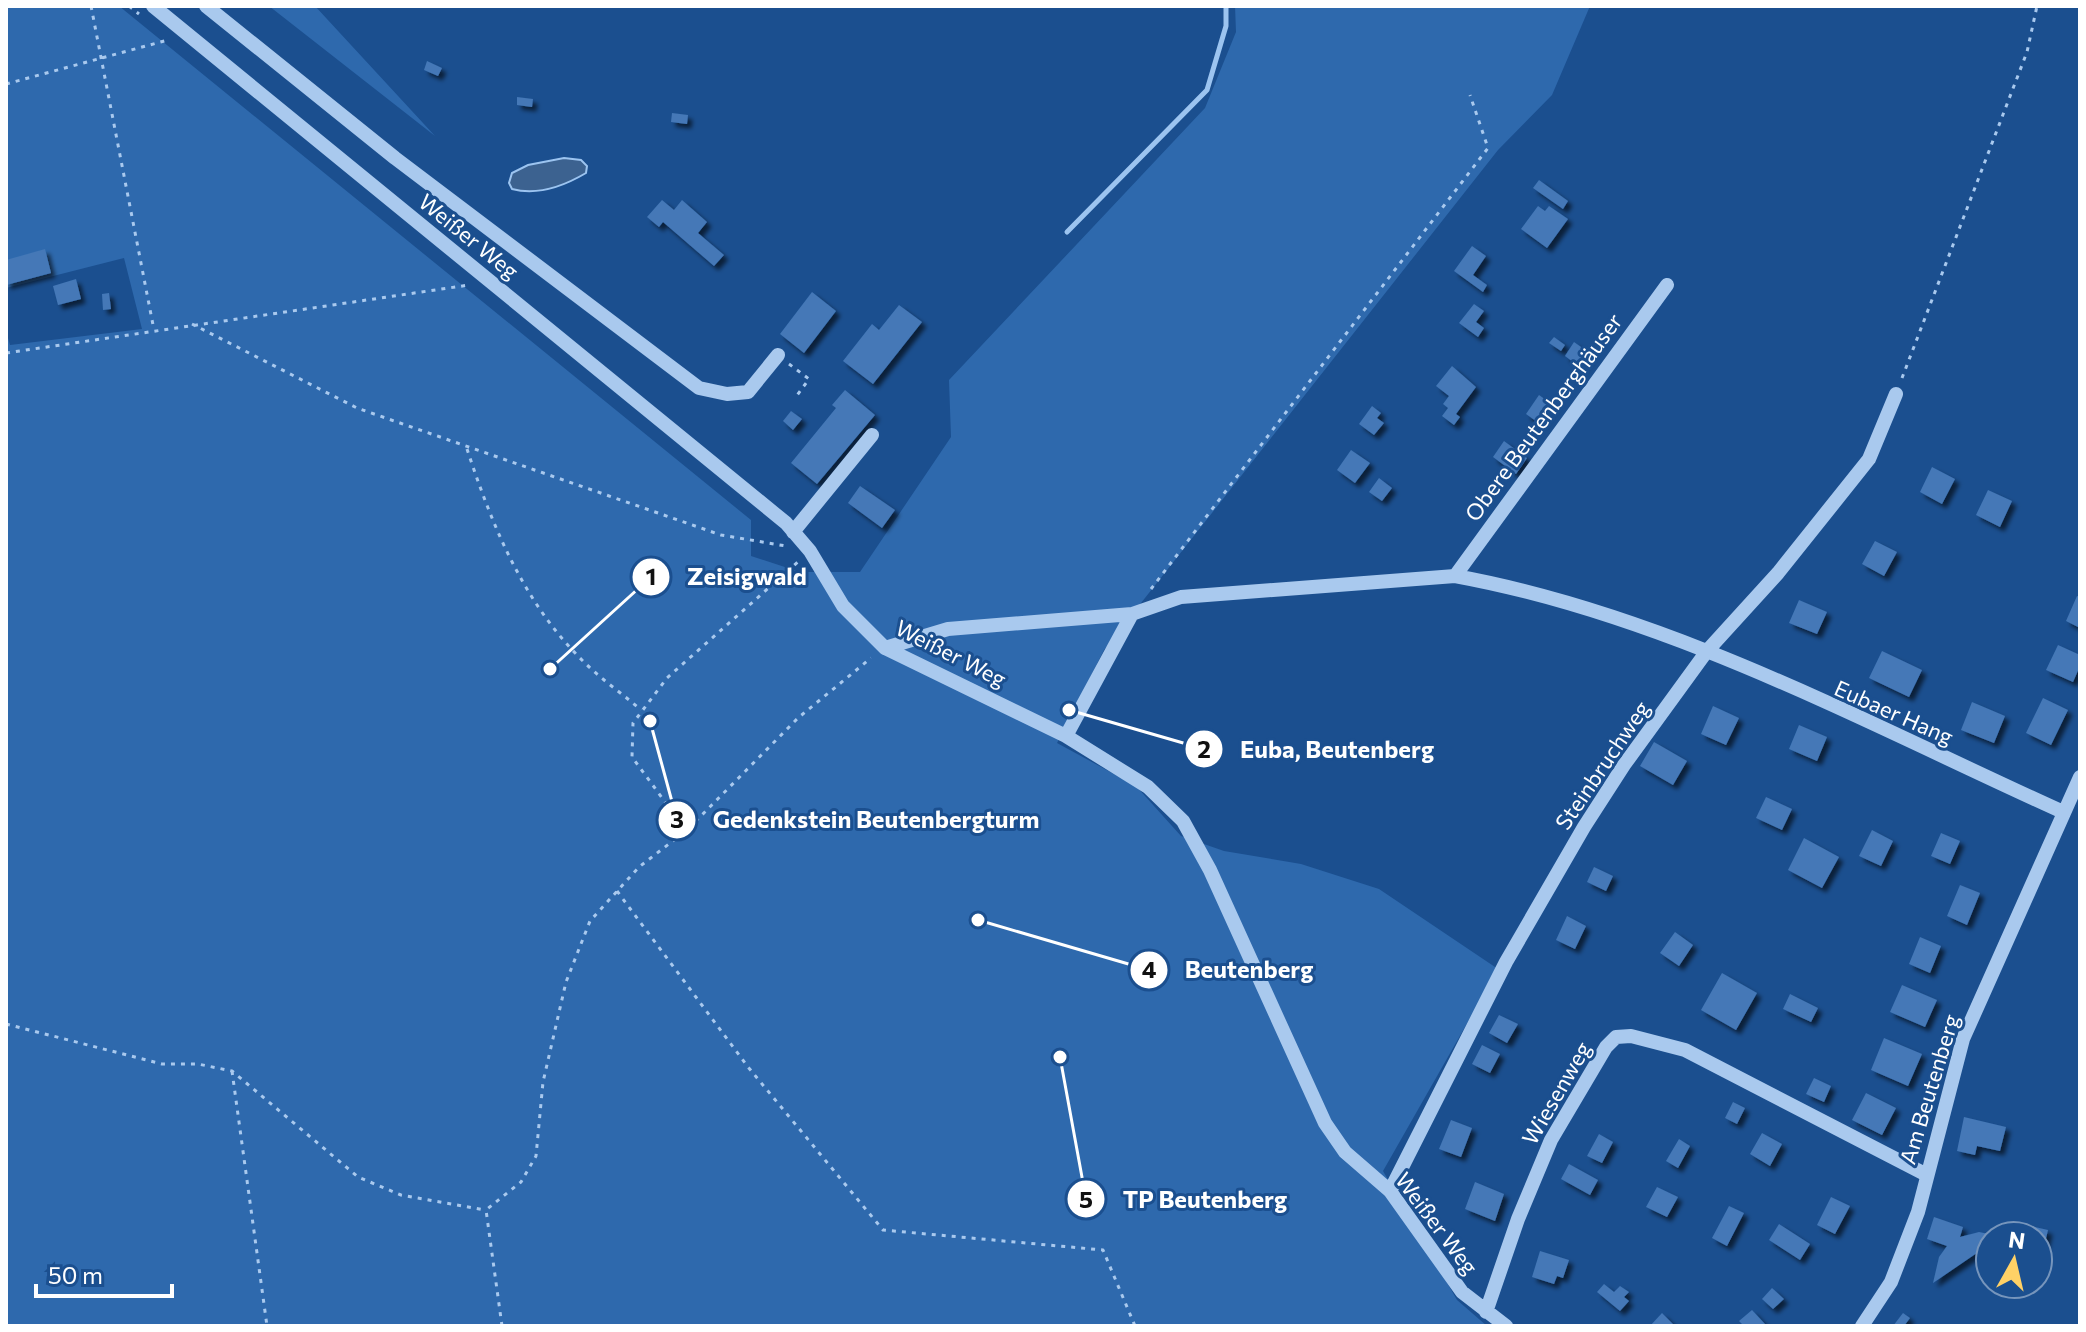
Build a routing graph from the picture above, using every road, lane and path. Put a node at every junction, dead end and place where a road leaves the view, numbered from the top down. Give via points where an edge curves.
1 (91, 6) edge
2 (153, 6) edge
3 (206, 6) edge
4 (2037, 6) edge
5 (188, 35) junction
6 (100, 58) junction
7 (6, 84) edge
8 (1470, 95) dead end
9 (491, 282) junction
10 (1667, 285) dead end
11 (192, 324) junction
12 (154, 330) junction
13 (6, 353) edge
14 (778, 355) dead end
15 (797, 370) dead end
16 (1896, 394) joint
17 (795, 398) dead end
18 (872, 435) dead end
19 (467, 449) junction
20 (793, 532) junction
21 (810, 551) junction
22 (1455, 576) junction
23 (1151, 589) dead end
24 (1132, 614) junction
25 (885, 648) junction
26 (1707, 651) junction
27 (641, 710) junction
28 (1066, 736) junction
29 (2080, 777) edge
30 (2063, 812) junction
31 (687, 830) junction
32 (617, 891) junction
33 (6, 1024) edge
34 (232, 1071) junction
35 (1925, 1174) junction
36 (1390, 1191) junction
37 (486, 1210) junction
38 (1486, 1312) junction
39 (267, 1326) edge
40 (502, 1326) edge
41 (1135, 1326) edge
42 (1506, 1326) edge
43 (1862, 1326) edge

1 - 6 path
2 - 5 street, Weißer Weg
3 - 14 street via 395,158 699,388 748,392
4 - 16 path via 2027,52
5 - 6 path
5 - 9 street, Weißer Weg
6 - 7 path
6 - 12 path
8 - 23 path via 1488,148
9 - 11 path
9 - 20 street, Weißer Weg
10 - 22 street, Obere Beutenberghäuser
11 - 12 path
11 - 19 path via 357,408
12 - 13 path
15 - 17 path via 809,379
16 - 26 street, Steinbruchweg via 1869,459
18 - 20 street
19 - 21 path via 721,535
19 - 27 path via 515,571 542,613 585,662
20 - 21 street, Weißer Weg
21 - 25 street, Weißer Weg via 843,606
21 - 27 path via 667,678
22 - 24 street via 1181,597
22 - 26 street via 1634,624
24 - 25 street via 948,629
24 - 28 street
25 - 28 street, Weißer Weg
25 - 31 path via 798,718
26 - 30 street, Eubaer Hang
26 - 36 street, Steinbruchweg via 1584,827 1506,962
27 - 31 path via 633,723 632,757
28 - 36 street, Weißer Weg via 1148,787 1183,821 1325,1123 1345,1152
29 - 30 street, Am Beutenberg
30 - 35 street, Am Beutenberg via 1963,1039
31 - 32 path
32 - 37 path via 590,921 566,982 543,1082 536,1156 521,1182
32 - 41 path via 748,1067 883,1230 1103,1250
33 - 34 path via 149,1061
34 - 37 path via 358,1177 401,1195
34 - 39 path
35 - 38 street, Wiesenweg via 1685,1050 1616,1037 1551,1140
35 - 43 street, Am Beutenberg via 1918,1212 1891,1282
36 - 38 street, Weißer Weg via 1462,1292
37 - 40 path
38 - 42 street, Weißer Weg

